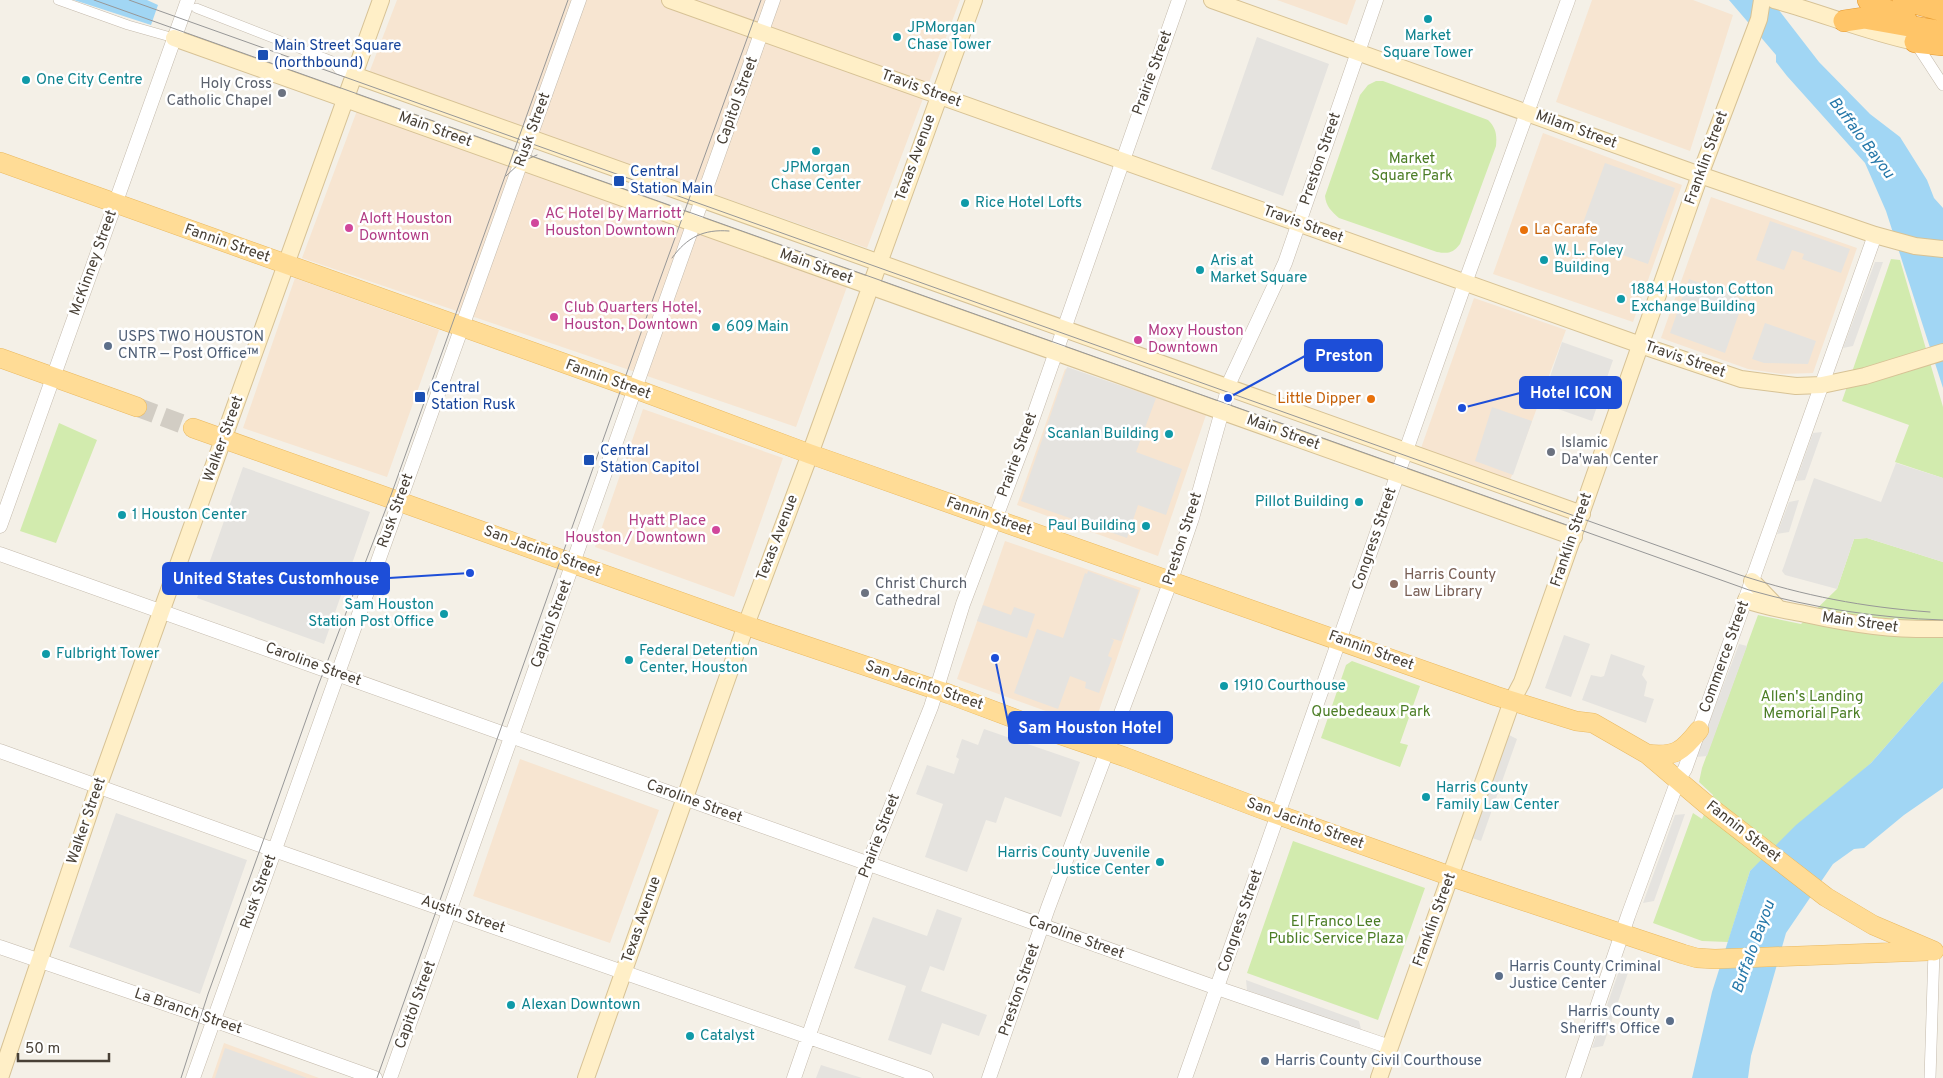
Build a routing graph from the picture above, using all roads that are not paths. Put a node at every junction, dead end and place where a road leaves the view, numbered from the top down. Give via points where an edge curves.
1 (58, 0) edge
2 (381, 0) edge
3 (579, 0) edge
4 (670, 0) edge
5 (773, 0) edge
6 (974, 0) edge
7 (1178, 0) edge
8 (1212, 0) edge
9 (1376, 0) edge
10 (1568, 0) edge
11 (1762, 0) edge
12 (1774, 0) edge
13 (1903, 0) edge
14 (192, 4) edge
15 (1943, 11) edge
16 (1877, 15) edge
17 (1844, 21) joint
18 (762, 32) junction
19 (1943, 32) edge
20 (1915, 34) junction
21 (174, 38) junction
22 (1943, 45) edge
23 (1358, 52) junction
24 (354, 76) junction
25 (1943, 85) edge
26 (938, 95) junction
27 (346, 98) junction
28 (1528, 113) junction
29 (530, 138) junction
30 (1122, 160) junction
31 (521, 161) junction
32 (0, 162) edge
33 (1700, 175) junction
34 (702, 200) junction
35 (115, 204) junction
36 (694, 223) junction
37 (1299, 224) junction
38 (1875, 235) junction
39 (1943, 249) edge
40 (878, 263) junction
41 (287, 265) junction
42 (1465, 283) junction
43 (870, 286) junction
44 (462, 328) junction
45 (1063, 329) junction
46 (1641, 345) junction
47 (1055, 352) junction
48 (1943, 352) edge
49 (0, 358) edge
50 (53, 377) junction
51 (1822, 385) junction
52 (1228, 388) junction
53 (635, 390) junction
54 (137, 407) tunnel mouth
55 (1221, 411) junction
56 (193, 428) tunnel mouth
57 (225, 439) junction
58 (1406, 451) junction
59 (810, 454) junction
60 (1398, 474) junction
61 (399, 501) junction
62 (1582, 514) junction
63 (994, 518) junction
64 (0, 526) edge
65 (1574, 537) junction
66 (0, 554) edge
67 (573, 563) junction
68 (1171, 580) junction
69 (1752, 581) junction
70 (1746, 600) junction
71 (1781, 609) junction
72 (162, 611) junction
73 (746, 625) junction
74 (1943, 629) edge
75 (1339, 640) junction
76 (338, 674) junction
77 (936, 690) junction
78 (1512, 701) junction
79 (1699, 730) junction
80 (512, 736) junction
81 (0, 751) edge
82 (1108, 751) junction
83 (1647, 754) junction
84 (1678, 780) junction
85 (99, 785) junction
86 (685, 798) junction
87 (1278, 815) junction
88 (274, 850) junction
89 (868, 864) junction
90 (1450, 876) junction
91 (450, 911) junction
92 (1042, 926) junction
93 (1622, 934) junction
94 (0, 946) edge
95 (1938, 951) edge
96 (40, 961) junction
97 (624, 972) junction
98 (1217, 988) junction
99 (213, 1020) junction
100 (808, 1037) junction
101 (1390, 1047) junction
102 (0, 1078) edge
103 (193, 1078) edge
104 (375, 1078) edge
105 (390, 1078) edge
106 (586, 1078) edge
107 (794, 1078) edge
108 (926, 1078) edge
109 (989, 1078) edge
110 (1185, 1078) edge
111 (1379, 1078) edge
112 (1572, 1078) edge
113 (1930, 1078) edge

1 - 21 street, Main Street
2 - 24 main road, Walker Street
3 - 29 street, Rusk Street
4 - 18 main road, Travis Street
5 - 18 street, Capitol Street
6 - 26 main road, Texas Avenue
7 - 30 street, Prairie Street
8 - 23 main road, Milam Street
9 - 23 street, Preston Street
10 - 28 street, Congress Street
11 - 33 main road, Franklin Street via 1759,19
12 - 17 main road
13 - 15 highway
14 - 21 street, McKinney Street
14 - 24 street, Main Street via 332,61 339,70
16 - 17 highway
16 - 20 highway
16 - 20 main road
18 - 26 main road, Travis Street
18 - 34 street, Capitol Street
19 - 20 highway
20 - 22 highway
20 - 25 street
21 - 27 main road, Main Street
21 - 35 street, McKinney Street
23 - 28 main road, Milam Street
23 - 37 street, Preston Street
24 - 27 main road, Walker Street
24 - 29 main road, Main Street
26 - 30 main road, Travis Street
26 - 40 main road, Texas Avenue
27 - 31 main road, Main Street
27 - 41 main road, Walker Street
28 - 33 main road, Milam Street
28 - 42 street, Congress Street
29 - 31 street, Rusk Street
29 - 34 main road, Main Street
30 - 37 main road, Travis Street
30 - 45 street, Prairie Street
31 - 36 main road, Main Street
31 - 44 street, Rusk Street
32 - 35 main road, Fannin Street
33 - 38 main road, Milam Street
33 - 46 main road, Franklin Street
34 - 36 street, Capitol Street
34 - 40 main road, Main Street
35 - 41 main road, Fannin Street
35 - 50 street, McKinney Street
36 - 43 main road, Main Street
36 - 53 street, Capitol Street
37 - 42 main road, Travis Street
37 - 52 street, Preston Street
38 - 39 main road, Milam Street via 1915,246
38 - 51 street, Commerce Street
40 - 43 main road, Texas Avenue
40 - 45 main road, Main Street
41 - 44 main road, Fannin Street
41 - 57 main road, Walker Street
42 - 46 main road, Travis Street
42 - 58 street, Congress Street
43 - 47 main road, Main Street
43 - 59 main road, Texas Avenue
44 - 53 main road, Fannin Street
44 - 61 street, Rusk Street
45 - 47 street, Prairie Street
45 - 52 main road, Main Street
46 - 51 main road, Travis Street via 1741,379 1769,384
46 - 62 main road, Franklin Street
47 - 55 main road, Main Street
47 - 63 street, Prairie Street
48 - 51 main road, Travis Street via 1888,370
49 - 50 main road
50 - 54 main road
50 - 64 street, McKinney Street
51 - 69 street, Commerce Street
52 - 55 street, Preston Street
52 - 58 main road, Main Street
53 - 59 main road, Fannin Street
53 - 67 street, Capitol Street
55 - 60 main road, Main Street
55 - 68 street, Preston Street via 1192,518
56 - 57 main road, San Jacinto Street
57 - 61 main road, San Jacinto Street
57 - 72 main road, Walker Street
58 - 60 street, Congress Street
58 - 62 main road, Main Street
59 - 63 main road, Fannin Street
59 - 73 main road, Texas Avenue
60 - 65 main road, Main Street
60 - 75 street, Congress Street
61 - 67 main road, San Jacinto Street
61 - 76 street, Rusk Street
62 - 65 main road, Franklin Street
63 - 68 main road, Fannin Street
63 - 77 street, Prairie Street
65 - 78 main road, Franklin Street via 1522,682
66 - 72 street, Caroline Street
67 - 73 main road, San Jacinto Street
67 - 80 street, Capitol Street
68 - 75 main road, Fannin Street
68 - 82 street, Preston Street
69 - 70 street, Commerce Street
69 - 71 main road
70 - 71 main road, Main Street
70 - 79 street, Commerce Street
71 - 74 main road, Main Street via 1868,626
72 - 76 street, Caroline Street
72 - 85 main road, Walker Street
73 - 77 main road, San Jacinto Street
73 - 86 main road, Texas Avenue
75 - 78 main road, Fannin Street
75 - 87 street, Congress Street
76 - 80 street, Caroline Street
76 - 88 street, Rusk Street
77 - 82 main road, San Jacinto Street
77 - 89 street, Prairie Street
78 - 83 main road, Fannin Street via 1576,721 1593,723
78 - 90 main road, Franklin Street
79 - 83 main road via 1679,751 1667,755
79 - 84 street, Commerce Street via 1685,770
80 - 86 street, Caroline Street
80 - 91 street, Capitol Street
81 - 85 street, Austin Street
82 - 87 main road, San Jacinto Street
82 - 92 street, Preston Street
83 - 84 main road, Fannin Street
84 - 93 street, Commerce Street
84 - 95 main road, Fannin Street via 1826,897 1873,925
85 - 88 street, Austin Street
85 - 96 main road, Walker Street
86 - 89 street, Caroline Street
86 - 97 main road, Texas Avenue
87 - 90 main road, San Jacinto Street
87 - 98 street, Congress Street
88 - 91 street, Austin Street
88 - 99 street, Rusk Street
89 - 92 street, Caroline Street
89 - 100 street, Prairie Street
90 - 93 main road, San Jacinto Street
90 - 101 main road, Franklin Street
91 - 97 street, Austin Street
91 - 105 street, Capitol Street
92 - 98 street, Caroline Street
92 - 109 street, Preston Street
93 - 95 main road, San Jacinto Street via 1697,958 1716,960
93 - 112 street, Commerce Street
94 - 96 street, La Branch Street
95 - 113 street
96 - 99 street, La Branch Street
96 - 102 main road, Walker Street
97 - 100 street, Austin Street
97 - 106 main road, Texas Avenue
98 - 101 street, Caroline Street
98 - 110 street, Congress Street
99 - 103 street, Rusk Street
99 - 104 street, La Branch Street
100 - 107 street, Prairie Street
100 - 108 street, Austin Street
101 - 111 main road, Franklin Street

